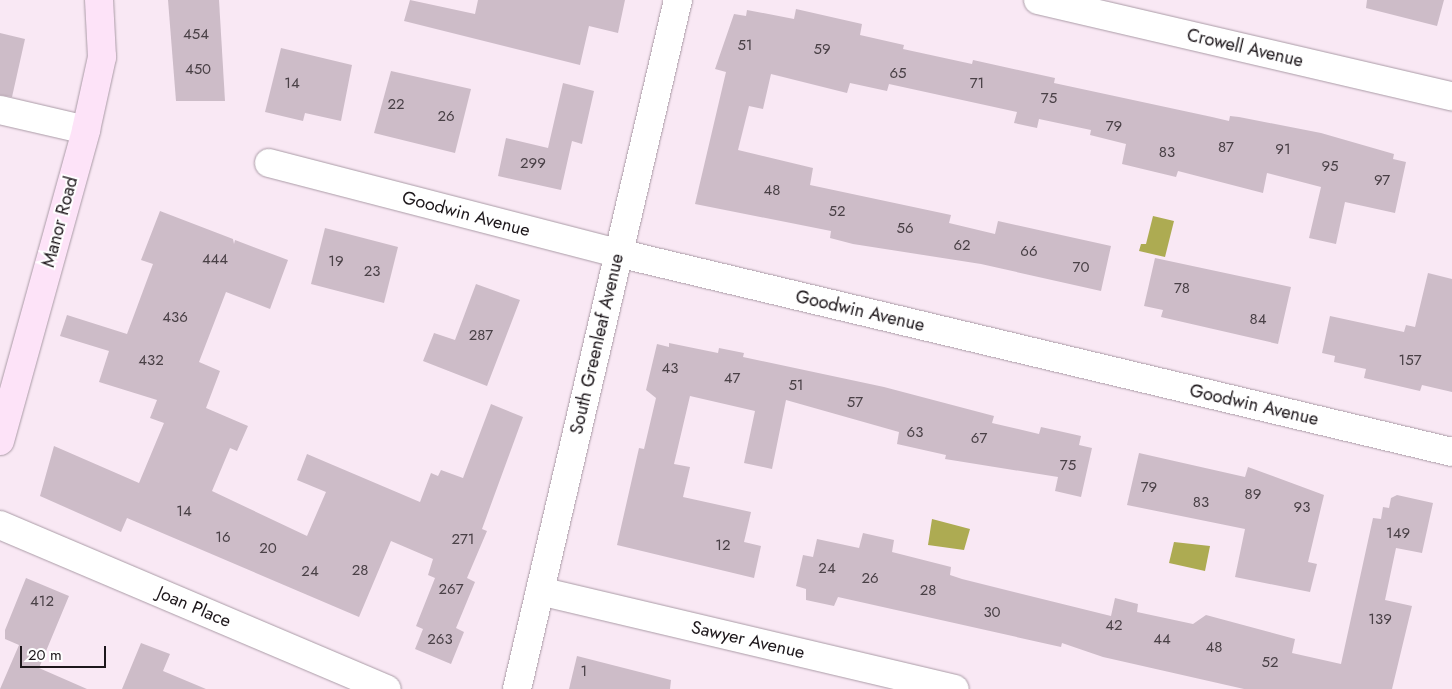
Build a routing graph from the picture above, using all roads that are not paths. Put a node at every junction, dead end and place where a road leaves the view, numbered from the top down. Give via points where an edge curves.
1 (99, 0) edge
2 (678, 0) edge
3 (1038, 0) edge
4 (1452, 96) edge
5 (0, 110) edge
6 (86, 130) junction
7 (269, 163) dead end
8 (618, 253) junction
9 (0, 441) edge
10 (1452, 452) edge
11 (0, 525) edge
12 (540, 591) junction
13 (387, 689) edge
14 (517, 689) edge
15 (955, 689) edge

1 - 6 street, Manor Road via 102,57
2 - 8 street, South Greenleaf Avenue
3 - 4 street, Crowell Avenue
5 - 6 street
6 - 9 street, Manor Road
7 - 8 street, Goodwin Avenue
8 - 10 street, Goodwin Avenue
8 - 12 street, South Greenleaf Avenue
11 - 13 street, Joan Place
12 - 14 street, South Greenleaf Avenue
12 - 15 street, Sawyer Avenue

